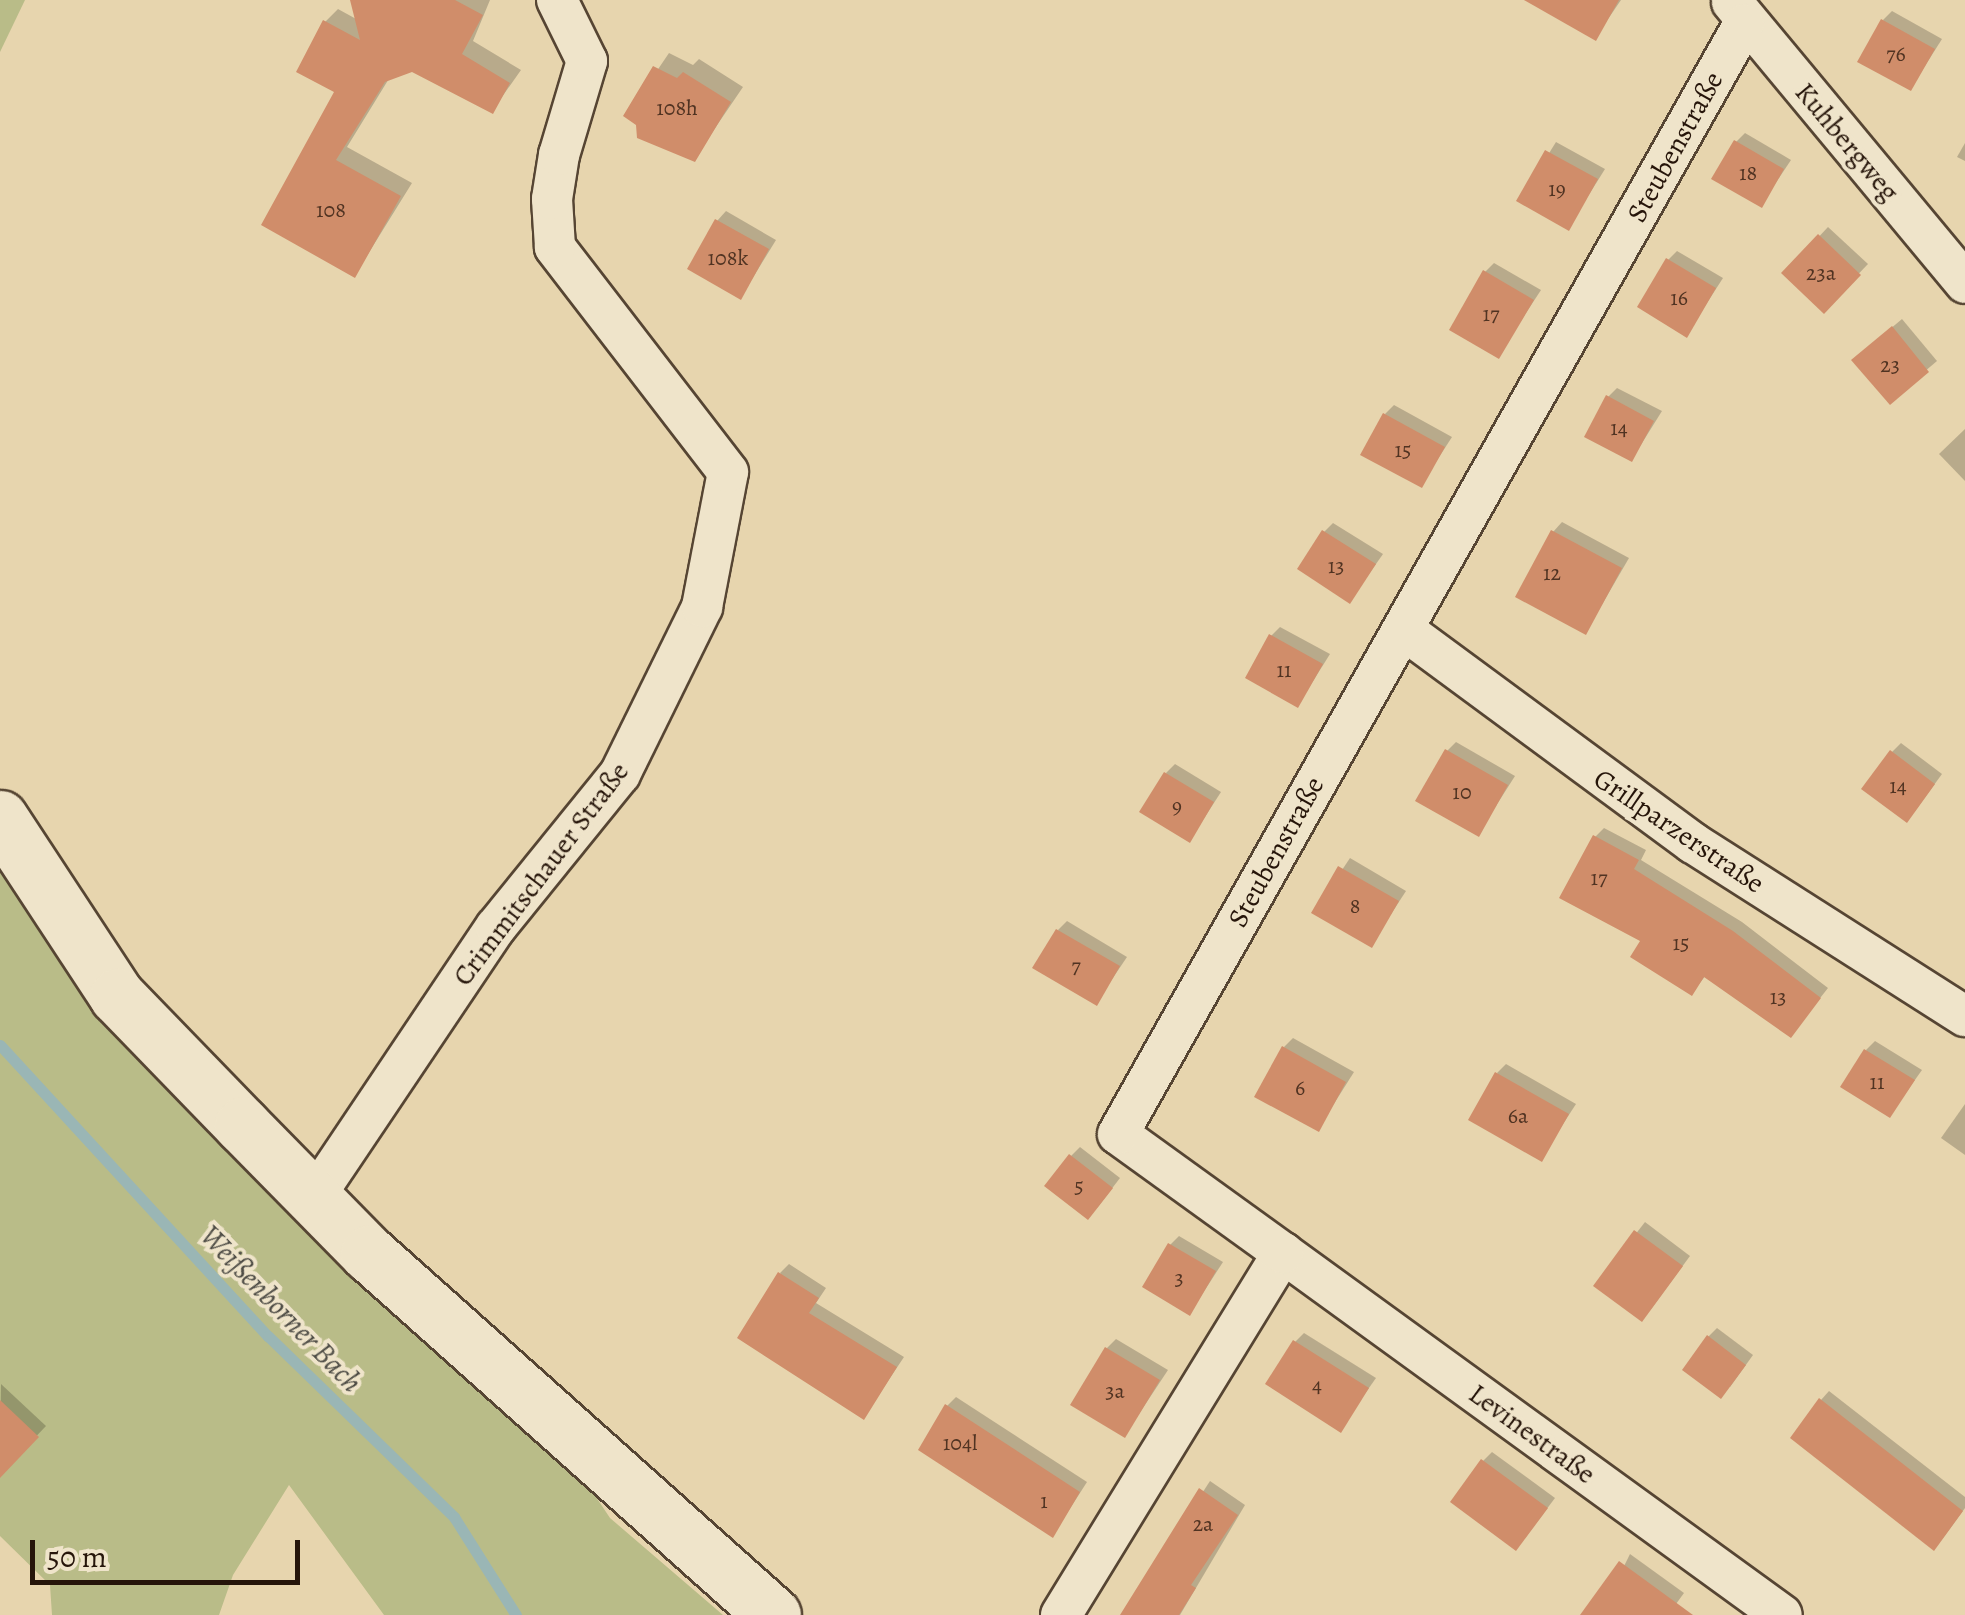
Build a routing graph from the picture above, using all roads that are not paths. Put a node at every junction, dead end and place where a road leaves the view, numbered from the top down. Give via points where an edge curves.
1 (556, 0) edge
2 (1738, 12) edge
3 (1965, 283) edge
4 (1404, 630) junction
5 (0, 818) edge
6 (1965, 1016) edge
7 (315, 1196) junction
8 (1283, 1254) junction
9 (773, 1615) edge
10 (1061, 1615) edge
11 (1782, 1615) edge

1 - 7 street, Crimmitschauer Straße via 586,61 559,154 552,199 555,247 728,472 702,608 620,774 496,927
2 - 3 street, Kuhbergweg
2 - 4 street, Steubenstraße
4 - 6 street, Grillparzerstraße via 1692,843
4 - 8 street, Steubenstraße via 1118,1134
5 - 7 main road via 117,996
7 - 9 main road via 368,1254
8 - 10 street
8 - 11 street, Levinestraße

